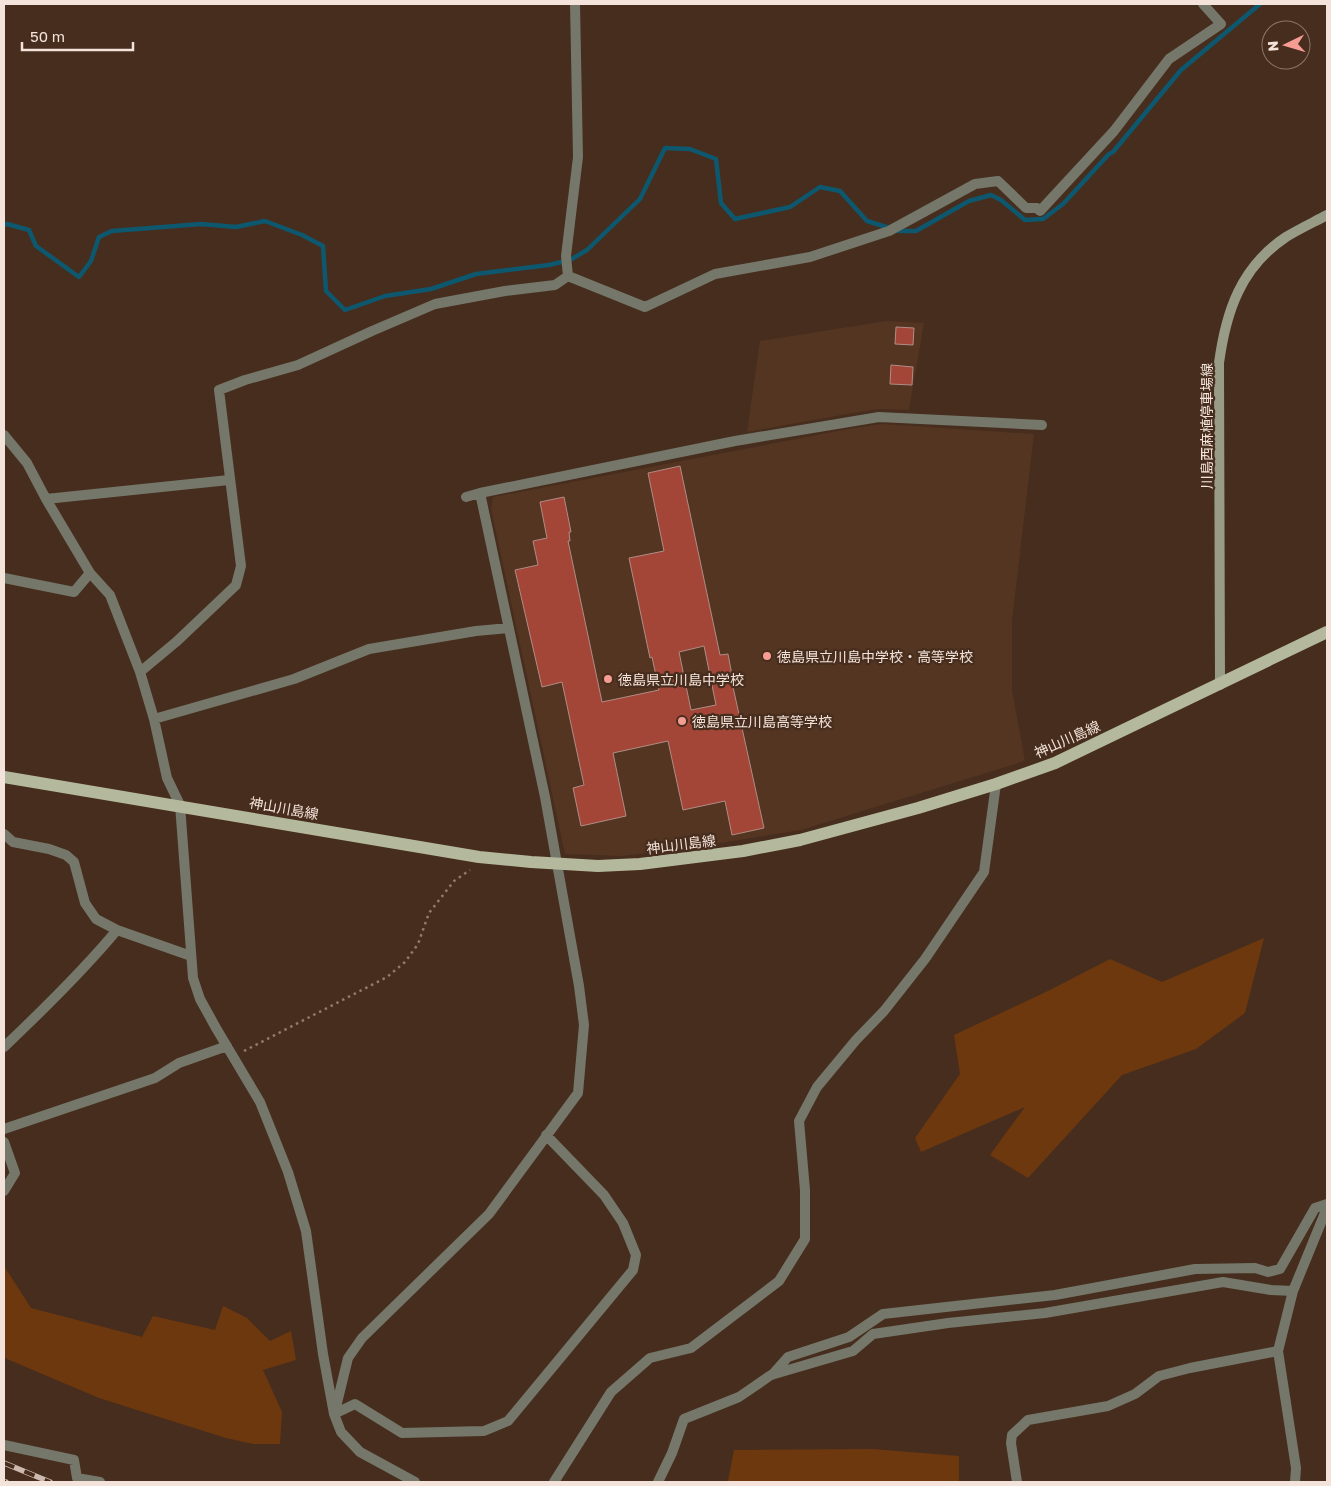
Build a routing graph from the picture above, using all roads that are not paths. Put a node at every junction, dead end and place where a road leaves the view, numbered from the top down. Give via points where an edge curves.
1 (575, 4) edge
2 (1204, 4) edge
3 (1327, 214) edge
4 (567, 266) junction
5 (1042, 425) dead end
6 (4, 434) edge
7 (229, 480) junction
8 (480, 493) junction
9 (466, 497) dead end
10 (46, 499) junction
11 (90, 573) junction
12 (4, 578) edge
13 (508, 628) junction
14 (1327, 632) edge
15 (140, 672) junction
16 (1220, 685) junction
17 (154, 719) junction
18 (4, 777) edge
19 (996, 784) junction
20 (180, 805) junction
21 (4, 834) edge
22 (556, 863) junction
23 (117, 930) junction
24 (191, 956) junction
25 (227, 1046) junction
26 (4, 1047) edge
27 (4, 1129) edge
28 (546, 1136) junction
29 (4, 1142) edge
30 (4, 1191) edge
31 (1327, 1204) edge
32 (1327, 1208) edge
33 (1293, 1291) junction
34 (1278, 1351) junction
35 (771, 1376) junction
36 (334, 1414) junction
37 (4, 1445) edge
38 (100, 1482) edge
39 (415, 1482) edge
40 (554, 1482) edge
41 (658, 1482) edge
42 (1017, 1482) edge
43 (1295, 1482) edge

1 - 4 street via 578,157
2 - 4 street via 1221,24 1169,60 1114,131 1040,210 1026,208 998,181 975,184 889,231 810,257 715,274 645,307
3 - 16 main road, 川島西麻植停車場線 via 1287,237 1251,270 1228,314 1222,338 1219,363
4 - 7 street via 555,285 435,304 298,365 219,390
5 - 8 street via 879,417 735,441
6 - 10 street via 27,463
7 - 10 street
7 - 15 street via 241,566 236,584
8 - 9 street
8 - 13 street
10 - 11 street
11 - 12 street via 74,592
11 - 15 street via 110,596
13 - 17 street via 369,649 294,680
13 - 22 street
14 - 16 main road, 神山川島線
15 - 17 street
16 - 19 main road, 神山川島線 via 1055,763
17 - 20 street via 167,778
18 - 20 main road, 神山川島線
19 - 22 main road, 神山川島線 via 809,838 744,851 640,864
19 - 40 street via 984,872 926,959 817,1087 799,1121 805,1239 778,1281 691,1348 650,1358 611,1392
20 - 22 main road, 神山川島線 via 479,856
20 - 24 street
21 - 23 street via 13,842 66,855 74,862 85,903 96,919
22 - 28 street via 584,1025 578,1093
23 - 24 street
23 - 26 street
24 - 25 street via 193,978 200,999
25 - 27 street via 179,1063 155,1078
25 - 36 street via 260,1102 288,1172 306,1230 322,1354
28 - 36 street via 489,1214 362,1338 348,1358
28 - 36 street via 604,1195 624,1223 636,1255 633,1270 508,1421 484,1431 402,1433 355,1404
29 - 30 street via 15,1173
31 - 35 street via 1315,1208 1280,1269 1268,1272 1255,1268 1195,1269 1055,1295 883,1314 849,1338 788,1357
32 - 33 street
33 - 34 street
33 - 35 street via 1223,1282 1045,1313 873,1334 853,1351
34 - 42 street via 1159,1376 1135,1394 1108,1406 1028,1420 1012,1435
34 - 43 street via 1296,1468
35 - 41 street via 739,1397 684,1420
36 - 39 street via 341,1432 360,1452
37 - 38 street via 74,1460 77,1478

